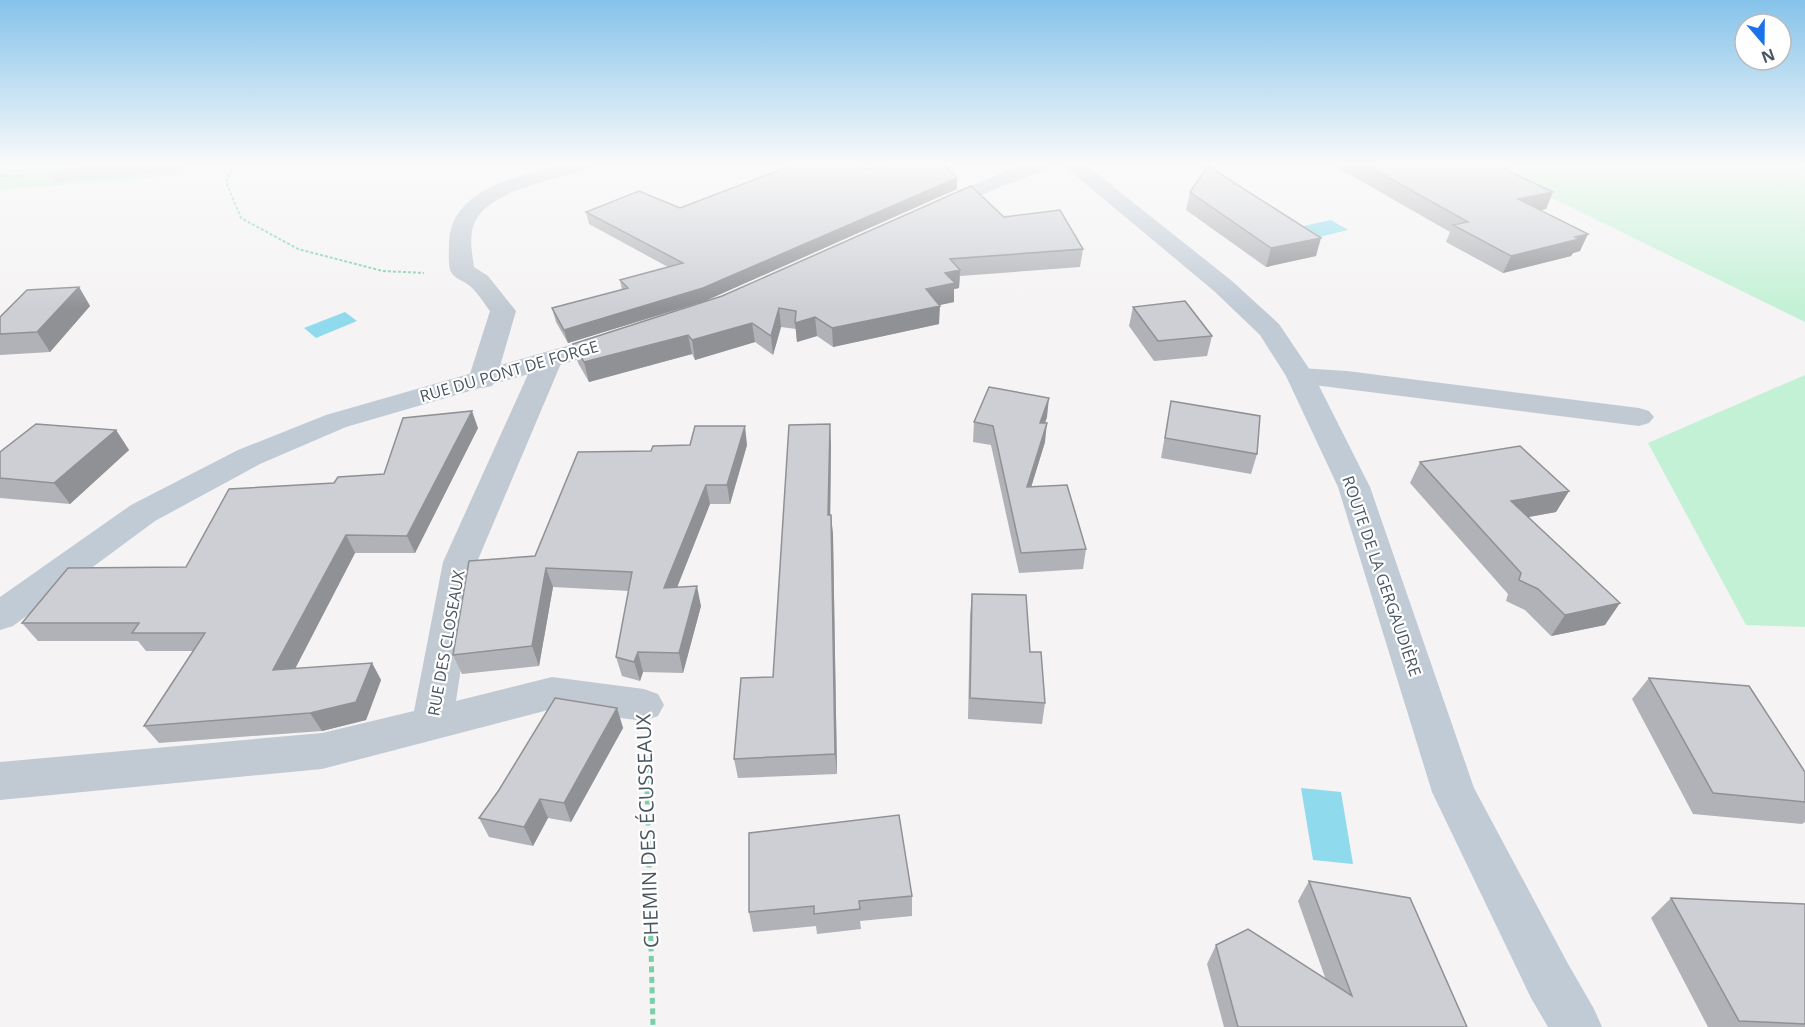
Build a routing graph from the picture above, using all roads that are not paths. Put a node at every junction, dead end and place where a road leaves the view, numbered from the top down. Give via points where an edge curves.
1 (470, 213) edge
2 (928, 213) edge
3 (1132, 213) edge
4 (917, 218) edge
5 (648, 330) edge
6 (548, 361) junction
7 (1300, 376) junction
8 (482, 380) junction
9 (1639, 417) dead end
10 (0, 616) edge
11 (644, 705) road end
12 (432, 724) junction
13 (0, 781) edge
14 (1576, 1027) edge

1 - 8 street via 460,240 462,270 479,281 503,311
2 - 4 street
3 - 7 street, ROUTE DE LA GERGAUDIÈRE via 1223,286 1270,330
5 - 6 street, RUE DU PONT DE FORGE
6 - 8 street, RUE DU PONT DE FORGE
6 - 12 street, RUE DES CLOSEAUX via 460,562
7 - 9 street
7 - 14 street, ROUTE DE LA GERGAUDIÈRE via 1354,487 1455,792
8 - 10 street, RUE DU PONT DE FORGE via 336,421 249,457 143,513
11 - 12 street, CHEMIN DES ÉCUSSEAUX via 552,693
12 - 13 street, RUE DES CLOSEAUX via 322,751

